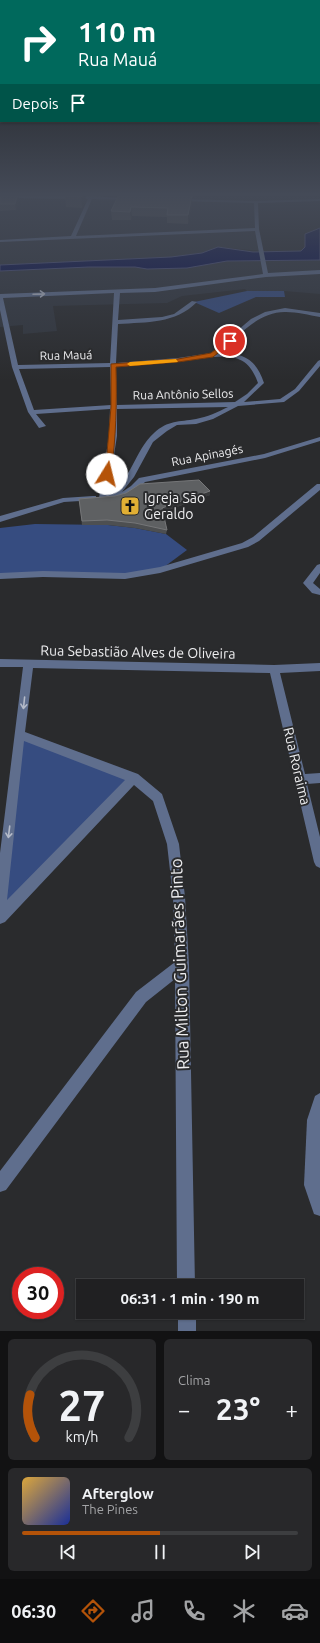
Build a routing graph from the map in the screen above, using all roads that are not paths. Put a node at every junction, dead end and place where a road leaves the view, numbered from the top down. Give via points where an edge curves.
1 (263, 256) edge
2 (320, 272) edge
3 (266, 275) junction
4 (117, 291) junction
5 (0, 296) edge
6 (194, 302) dead end
7 (319, 316) edge
8 (115, 322) junction
9 (213, 355) junction
10 (320, 362) edge
11 (113, 365) junction
12 (15, 367) junction
13 (234, 404) junction
14 (114, 407) junction
15 (31, 412) junction
16 (42, 426) dead end
17 (320, 439) edge
18 (320, 486) edge
19 (103, 498) junction
20 (0, 519) edge
21 (320, 567) edge
22 (0, 576) edge
23 (320, 592) edge
24 (0, 663) edge
25 (28, 664) junction
26 (320, 667) edge
27 (274, 669) junction
28 (20, 735) junction
29 (134, 778) junction
30 (320, 778) edge
31 (300, 779) junction
32 (320, 862) edge
33 (0, 906) edge
34 (0, 917) edge
35 (182, 965) junction
36 (320, 1101) edge
37 (0, 1184) edge
38 (320, 1208) edge
39 (186, 1279) edge
40 (187, 1319) edge
41 (187, 1331) edge

1 - 3 street
2 - 3 street
3 - 4 street via 166,289
5 -> 4 street
4 - 8 street
5 - 12 street
6 - 8 street via 176,315 162,319
7 - 9 street via 285,310 265,314 253,320
8 - 11 street
9 - 11 street, Rua Mauá
9 - 13 street, Rua Mauá via 238,356 249,361 258,371 261,383 254,392
10 - 13 street, Rua Antônio Sellos via 296,390 282,401
11 - 12 street, Rua Mauá
11 - 14 street
12 - 15 street
13 - 14 street, Rua Antônio Sellos
13 - 19 street via 201,421 178,423 156,435 146,443 126,483 113,494
14 - 15 street, Rua Antônio Sellos
14 - 19 street via 112,443
15 - 16 street
17 - 19 street, Rua Apinagés via 265,456 142,480 135,488 118,497
18 - 22 street via 256,539 209,557 125,576
19 - 20 street, Rua Apinagés via 64,500
21 - 23 street via 308,584 315,592
24 - 25 street, Rua Sebastião Alves de Oliveira
25 - 27 street, Rua Sebastião Alves de Oliveira
25 -> 28 street
26 - 27 street, Rua Sebastião Alves de Oliveira
27 - 31 street, Rua Roraima
28 - 29 street, Rua Milton Guimarães Pinto
28 -> 33 street
29 - 34 street
29 - 35 street, Rua Milton Guimarães Pinto via 158,798 173,844 179,897
30 - 31 street
31 - 32 street, Rua Roraima
35 - 37 street via 141,997
35 - 39 street, Rua Milton Guimarães Pinto
36 - 38 street via 315,1120 312,1185
40 - 41 street

